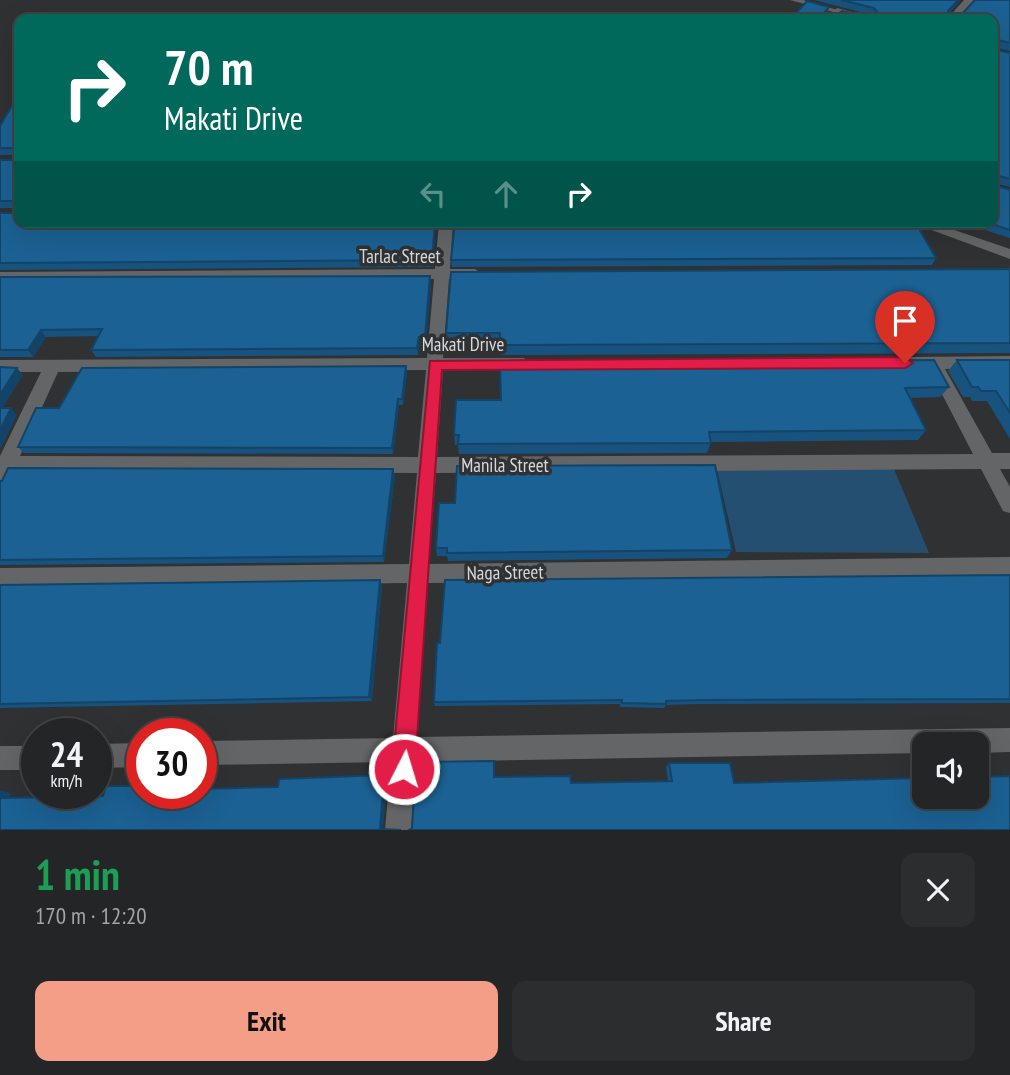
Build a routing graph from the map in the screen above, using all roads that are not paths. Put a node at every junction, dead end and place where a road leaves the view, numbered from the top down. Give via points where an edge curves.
1 (794, 0) edge
2 (969, 0) edge
3 (837, 11) junction
4 (834, 14) edge
5 (849, 14) edge
6 (956, 14) edge
7 (446, 228) edge
8 (934, 228) edge
9 (1010, 254) edge
10 (498, 274) edge
11 (442, 275) junction
12 (0, 277) edge
13 (933, 362) junction
14 (1010, 362) edge
15 (892, 363) edge
16 (546, 364) edge
17 (435, 365) junction
18 (0, 366) edge
19 (52, 366) junction
20 (986, 461) junction
21 (1010, 461) edge
22 (428, 466) junction
23 (3, 469) edge
24 (1010, 505) edge
25 (1010, 566) edge
26 (419, 573) junction
27 (0, 578) edge
28 (1010, 740) edge
29 (406, 748) junction
30 (217, 753) edge
31 (0, 758) edge
32 (21, 758) edge
33 (398, 830) edge

1 - 3 lane
2 - 6 street
3 - 4 street
3 - 5 street
7 - 11 street
8 - 9 street
10 - 11 street, Tarlac Street
11 - 12 street, Tarlac Street
11 - 17 street
13 - 14 street
13 - 15 street
13 - 20 street
16 - 17 street, Makati Drive
17 - 19 street, Makati Drive
17 - 22 street
18 - 19 street, Makati Drive
19 - 23 street
20 - 21 street, Manila Street
20 - 22 street, Manila Street
20 - 24 street
22 - 23 street, Manila Street
22 - 26 street
25 - 26 street, Naga Street
26 - 27 street, Naga Street
26 - 29 street
28 - 29 street
29 - 30 street
29 - 33 street
31 - 32 street

